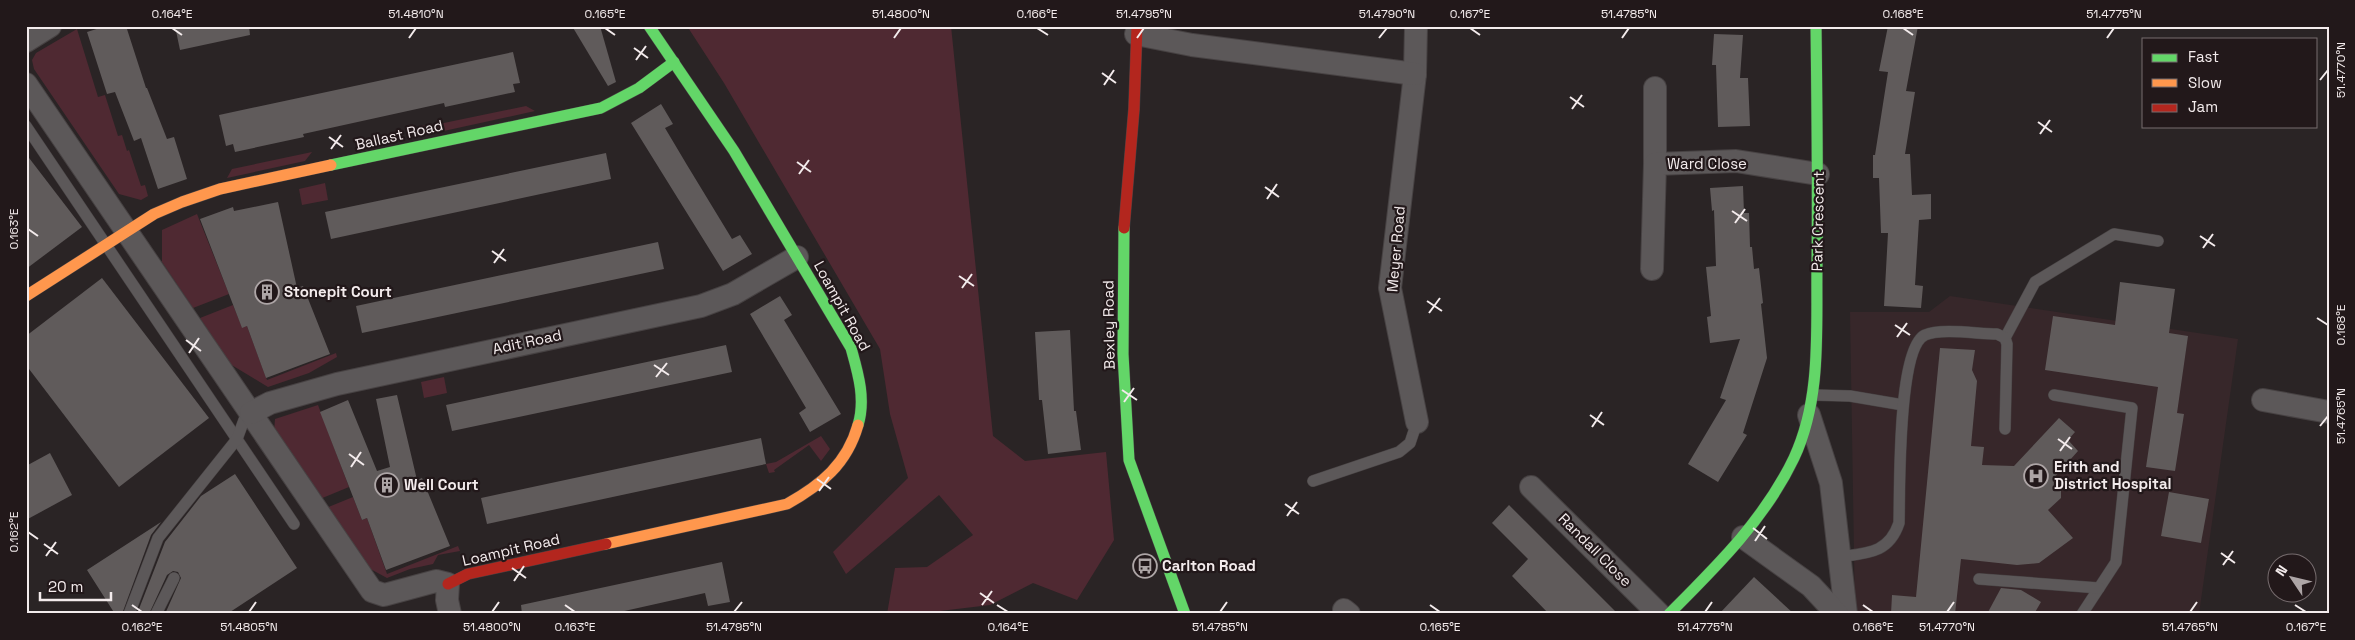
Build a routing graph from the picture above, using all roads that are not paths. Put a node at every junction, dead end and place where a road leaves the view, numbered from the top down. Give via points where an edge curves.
1 (50, 26) edge
2 (649, 26) edge
3 (1416, 26) edge
4 (1816, 26) edge
5 (1136, 30) edge
6 (26, 41) edge
7 (674, 62) junction
8 (1415, 74) junction
9 (26, 84) edge
10 (1655, 88) dead end
11 (26, 126) edge
12 (1655, 164) junction
13 (1818, 174) junction
14 (129, 232) junction
15 (2158, 241) dead end
16 (797, 256) junction
17 (1652, 269) dead end
18 (26, 296) edge
19 (2005, 338) junction
20 (2054, 394) dead end
21 (2263, 400) dead end
22 (1811, 405) junction
23 (1903, 405) junction
24 (2329, 412) edge
25 (251, 413) junction
26 (1417, 422) joint
27 (2005, 429) dead end
28 (237, 440) junction
29 (1313, 481) dead end
30 (1531, 487) dead end
31 (294, 524) dead end
32 (1743, 537) junction
33 (1839, 557) junction
34 (174, 578) dead end
35 (1979, 579) dead end
36 (448, 584) junction
37 (2098, 588) junction
38 (129, 614) edge
39 (156, 614) edge
40 (450, 614) edge
41 (1185, 614) edge
42 (1659, 614) edge
43 (1669, 614) edge
44 (1837, 614) edge
45 (1846, 614) edge
46 (2082, 614) edge

1 - 6 street
2 - 7 street, Loampit Road
3 - 8 street, Meyer Road
4 - 13 street, Park Crescent
5 - 8 street via 1192,45
5 - 41 street, Bexley Road via 1134,110 1124,217 1123,354 1129,460
7 - 14 street, Ballast Road via 639,88 601,108 220,190 154,214
7 - 16 street, Loampit Road via 729,144
8 - 26 street, Meyer Road via 1390,288
9 - 14 street
10 - 12 street, Ward Close
11 - 28 lane
12 - 13 street, Ward Close via 1736,161
12 - 17 street, Ward Close
13 - 22 street, Park Crescent via 1816,385
14 - 18 street, Ballast Road
14 - 25 street
15 - 19 lane via 2114,234 2035,282
16 - 25 street, Adit Road via 733,294 701,306 337,384 270,403
16 - 36 street, Loampit Road via 851,348 862,388 857,432 838,467 824,483 800,498 767,510 468,574
19 - 23 lane via 1997,334 1938,332 1919,339 1908,369
19 - 27 lane via 2008,344
20 - 37 lane via 2132,408 2116,562
21 - 24 street
22 - 23 lane via 1850,396
22 - 32 street, Park Crescent via 1805,432 1794,458 1774,494
22 - 33 street, Park Crescent via 1831,483
23 - 33 lane via 1899,523 1895,536 1882,548
25 - 28 lane via 244,420
25 - 36 street via 372,591 384,595 436,581
26 - 29 lane via 1410,443 1398,452
28 - 31 lane
28 - 38 lane via 158,538
30 - 42 street, Randall Close
32 - 43 street, Park Crescent
32 - 44 street via 1811,586
33 - 45 street, Park Crescent
34 - 39 lane
35 - 37 lane
36 - 40 street
37 - 46 lane

